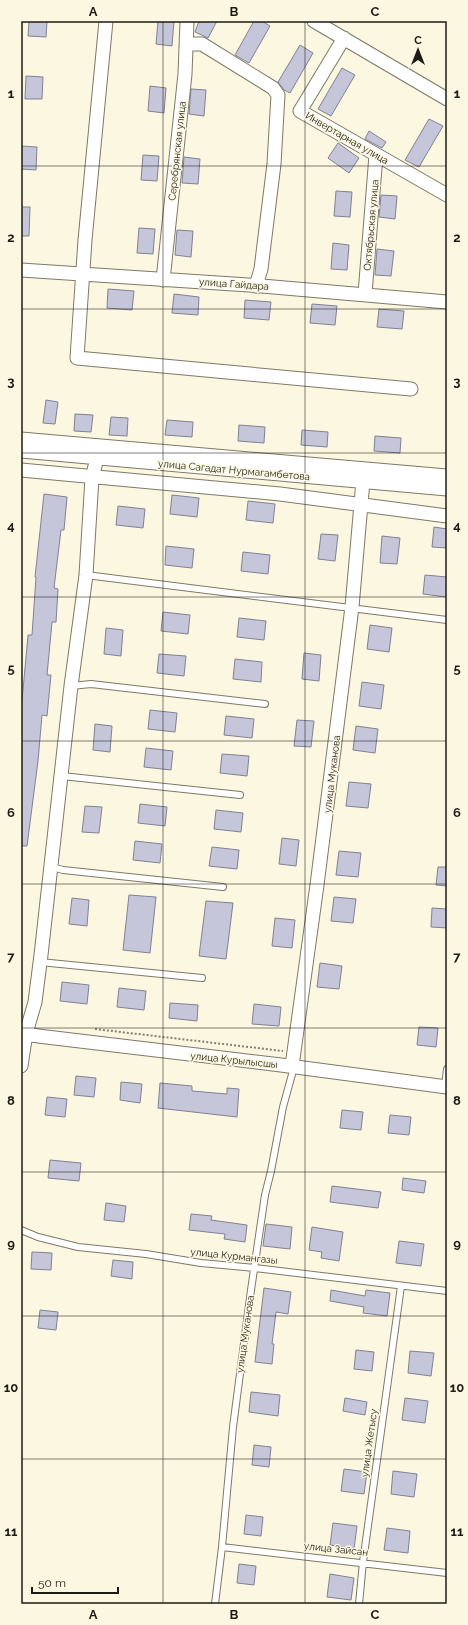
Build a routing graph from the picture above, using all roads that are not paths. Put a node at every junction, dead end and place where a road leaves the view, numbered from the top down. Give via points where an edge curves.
1 (106, 21) edge
2 (187, 21) edge
3 (314, 21) edge
4 (344, 38) junction
5 (187, 44) junction
6 (447, 99) edge
7 (376, 156) junction
8 (447, 195) edge
9 (21, 270) edge
10 (84, 274) junction
11 (163, 280) junction
12 (256, 286) junction
13 (365, 294) junction
14 (447, 302) edge
15 (411, 389) dead end
16 (21, 439) edge
17 (21, 451) edge
18 (96, 458) junction
19 (21, 470) edge
20 (447, 476) edge
21 (92, 478) junction
22 (363, 481) junction
23 (447, 489) edge
24 (361, 505) junction
25 (447, 516) edge
26 (86, 575) junction
27 (352, 607) junction
28 (447, 620) edge
29 (71, 686) junction
30 (265, 704) dead end
31 (62, 776) junction
32 (240, 795) dead end
33 (52, 867) junction
34 (223, 887) dead end
35 (40, 962) junction
36 (202, 978) dead end
37 (24, 1033) edge
38 (21, 1066) edge
39 (293, 1066) junction
40 (447, 1069) edge
41 (446, 1086) edge
42 (21, 1230) edge
43 (255, 1268) junction
44 (401, 1286) junction
45 (447, 1291) edge
46 (222, 1547) junction
47 (363, 1562) junction
48 (447, 1573) edge
49 (215, 1604) edge
50 (358, 1604) edge

1 - 10 street
2 - 5 street, Серебрянская улица
3 - 4 street
4 - 6 street
4 - 7 street, Инвертарная улица via 300,111
5 - 11 street, Серебрянская улица
5 - 12 street via 202,44 273,88 278,96 274,164 261,269
7 - 8 street, Инвертарная улица
7 - 13 street, Октябрьская улица
9 - 10 street, улица Гайдара
10 - 11 street, улица Гайдара
10 - 15 street via 77,358
11 - 12 street, улица Гайдара
12 - 13 street, улица Гайдара
13 - 14 street, улица Гайдара
16 - 20 street
17 - 18 street, улица Сагадат Нурмагамбетова
18 - 21 street
18 - 22 street, улица Сагадат Нурмагамбетова
19 - 21 street
21 - 24 street via 280,494
21 - 26 street
22 - 23 street, улица Сагадат Нурмагамбетова
22 - 24 street, улица Муканова
24 - 25 street
24 - 27 street, улица Муканова
26 - 27 lane
26 - 29 street
27 - 28 lane
27 - 39 street, улица Муканова
29 - 30 lane via 91,684
29 - 31 street
31 - 32 lane
31 - 33 street
33 - 34 lane
33 - 35 street
35 - 36 lane
35 - 37 street via 36,1002
37 - 38 street
37 - 39 street, улица Курылысшы
39 - 41 street, улица Курылысшы
39 - 43 lane, улица Муканова via 265,1195
40 - 41 lane
42 - 43 lane, улица Курмангазы via 78,1247
43 - 44 lane, улица Курмангазы
43 - 46 lane, улица Муканова via 233,1427
44 - 45 lane, улица Курмангазы
44 - 47 lane, улица Жетысу
46 - 47 lane, улица Зайсан
46 - 49 lane, улица Муканова
47 - 48 lane, улица Зайсан
47 - 50 lane, улица Жетысу

